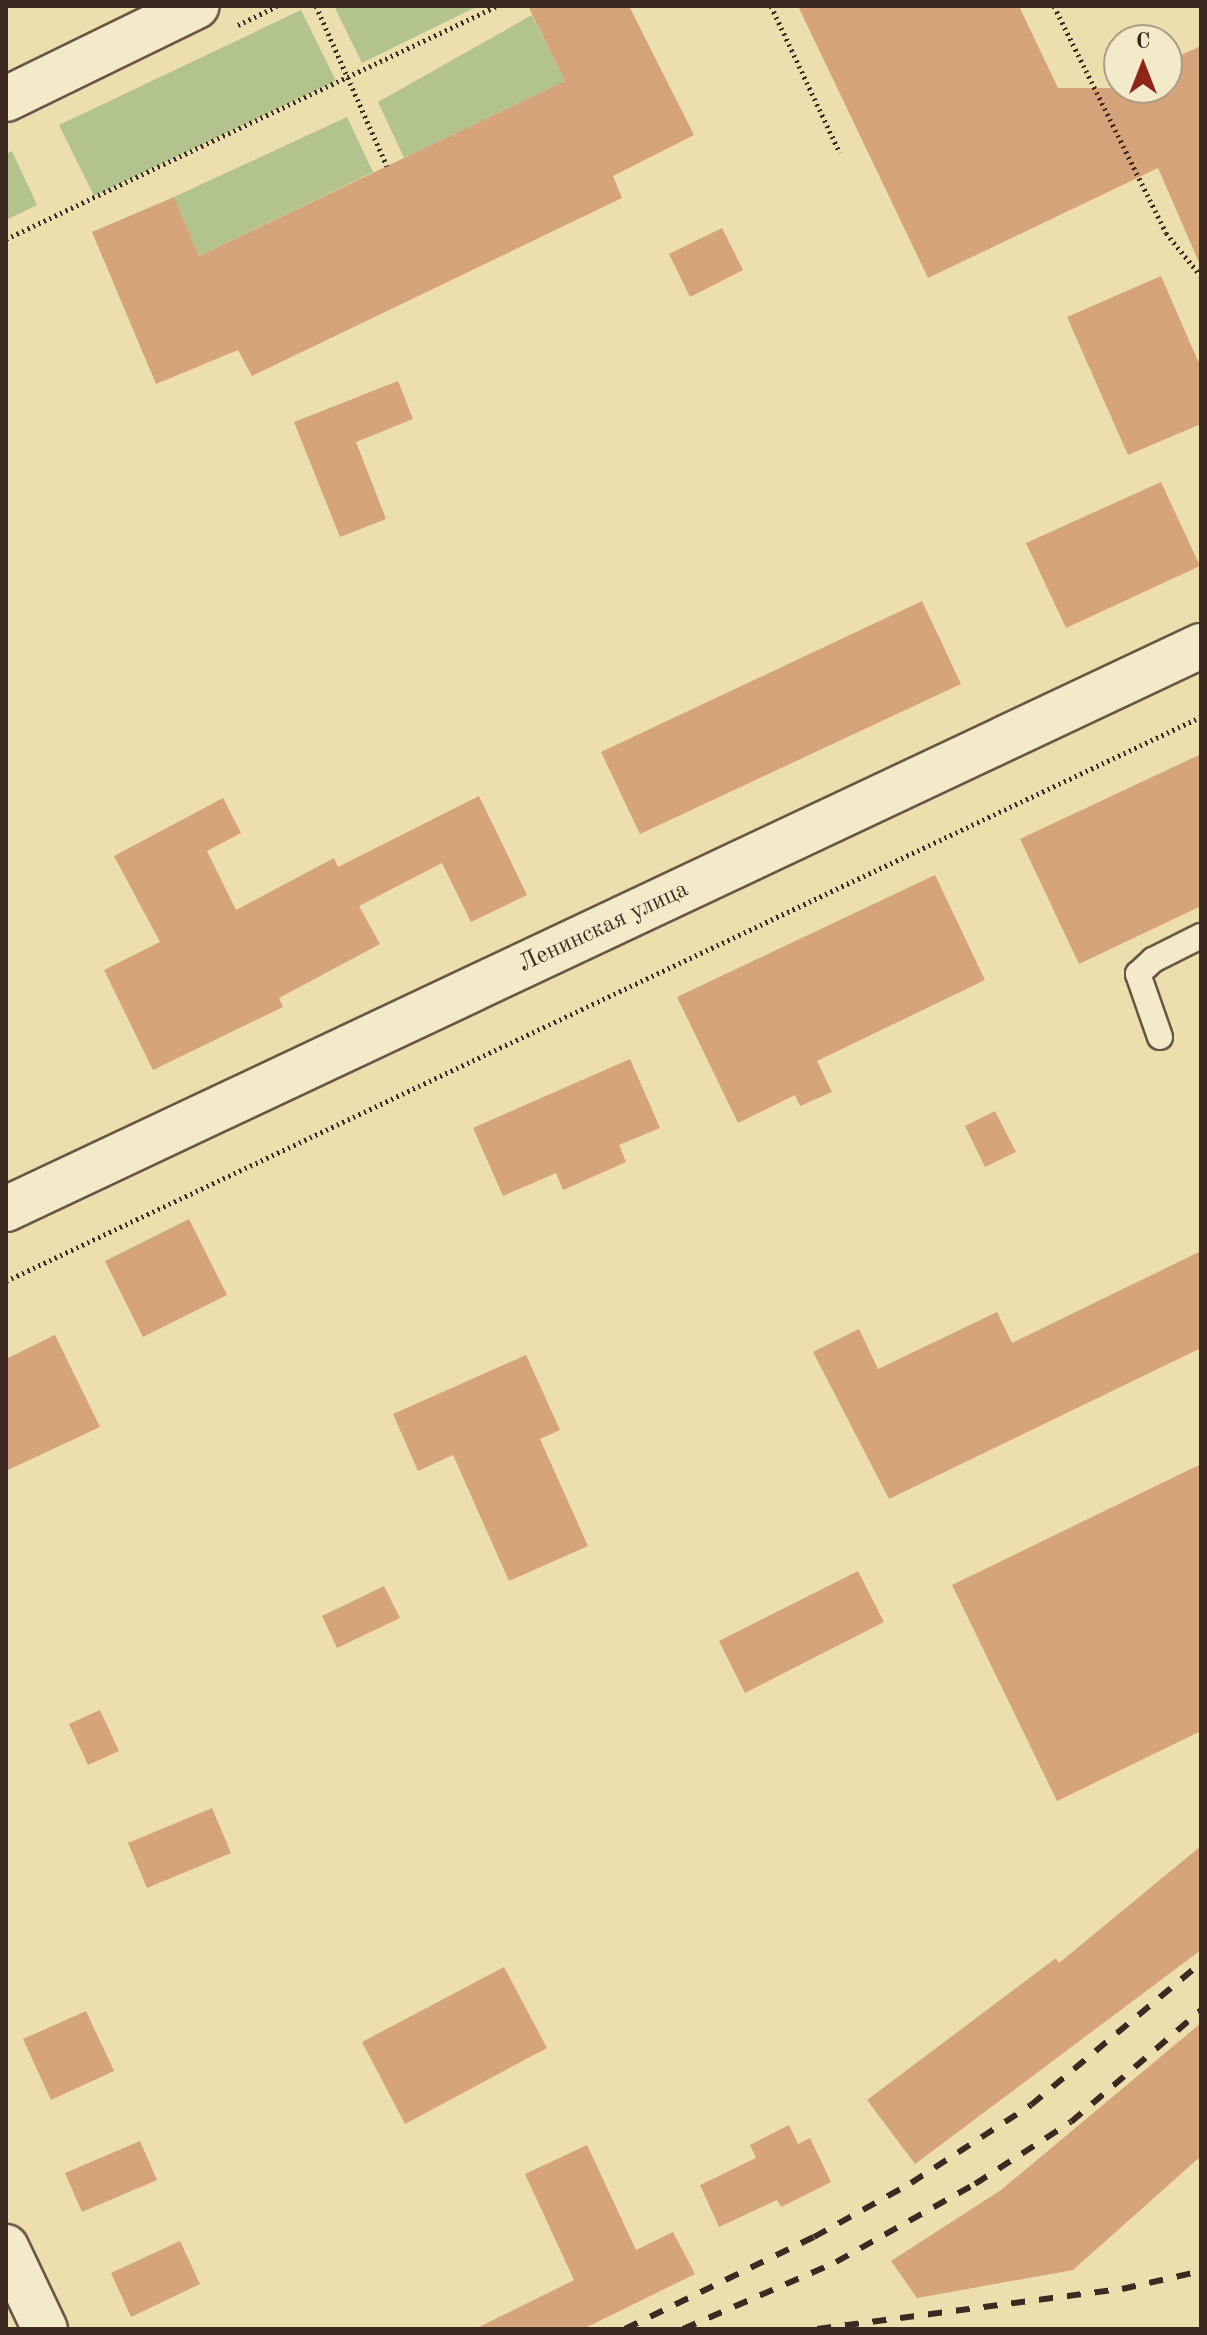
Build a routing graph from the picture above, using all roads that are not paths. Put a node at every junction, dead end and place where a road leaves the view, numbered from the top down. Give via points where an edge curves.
1 (197, 6) edge
2 (6, 99) edge
3 (1201, 646) edge
4 (1201, 936) edge
5 (1160, 1037) dead end
6 (6, 1209) edge
7 (6, 2247) edge
8 (45, 2329) edge

1 - 2 main road
3 - 6 main road, Ленинская улица
4 - 5 lane via 1153,960 1138,974
7 - 8 main road

